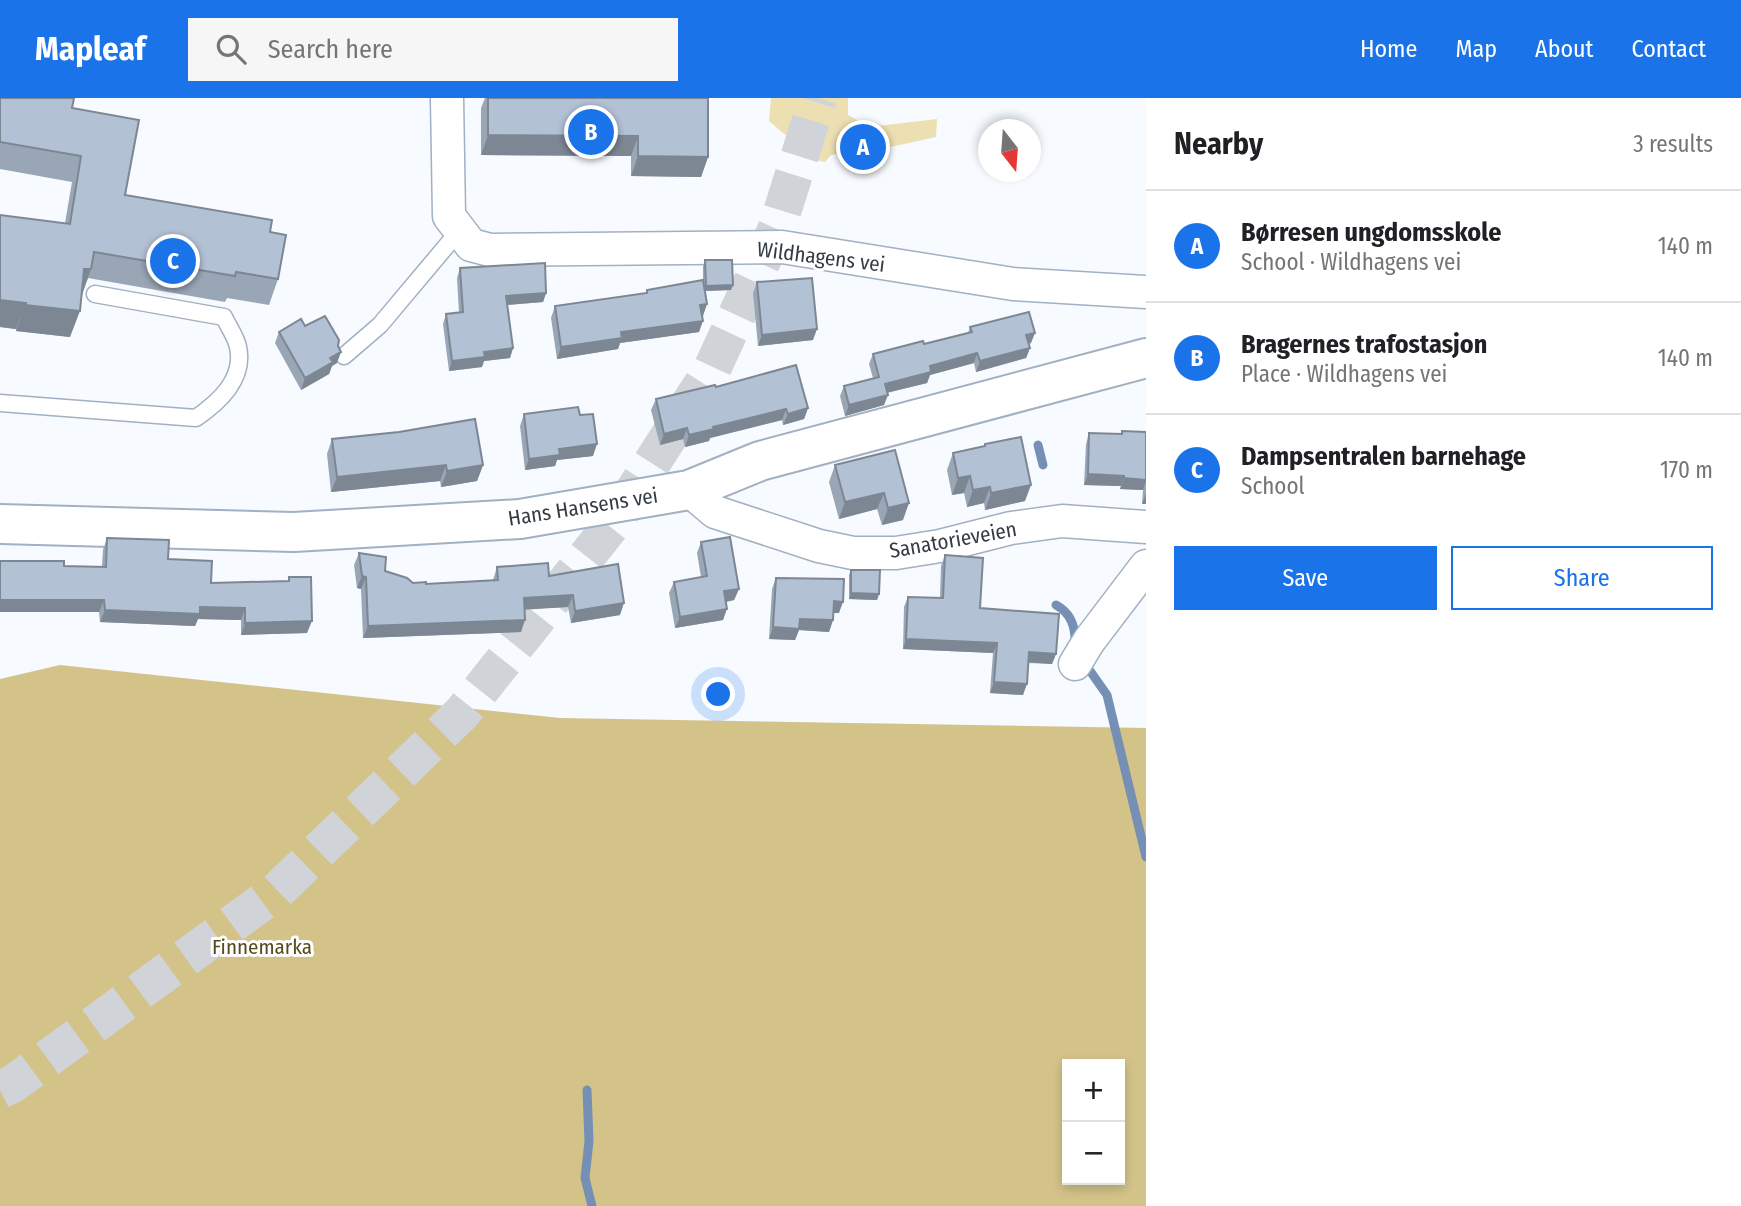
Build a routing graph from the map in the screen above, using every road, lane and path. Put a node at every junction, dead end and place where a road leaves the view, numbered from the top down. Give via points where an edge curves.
1 (447, 98) edge
2 (459, 231) junction
3 (1146, 292) edge
4 (95, 294) edge
5 (344, 356) dead end
6 (1146, 358) edge
7 (0, 402) edge
8 (689, 490) junction
9 (0, 524) edge
10 (1146, 527) edge
11 (1146, 566) edge
12 (1075, 664) dead end

1 - 2 street via 449,216
2 - 3 street, Wildhagens vei via 471,245 490,250 782,247 1013,284
2 - 5 lane via 380,325
4 - 7 lane via 224,317 239,347 236,375 219,401 196,418
6 - 8 main road, Hans Hansens vei via 760,461
8 - 9 main road, Hans Hansens vei via 520,519 357,530
8 - 10 street, Sanatorieveien via 715,512 819,546 853,552 940,547 1012,528 1062,522
11 - 12 street

